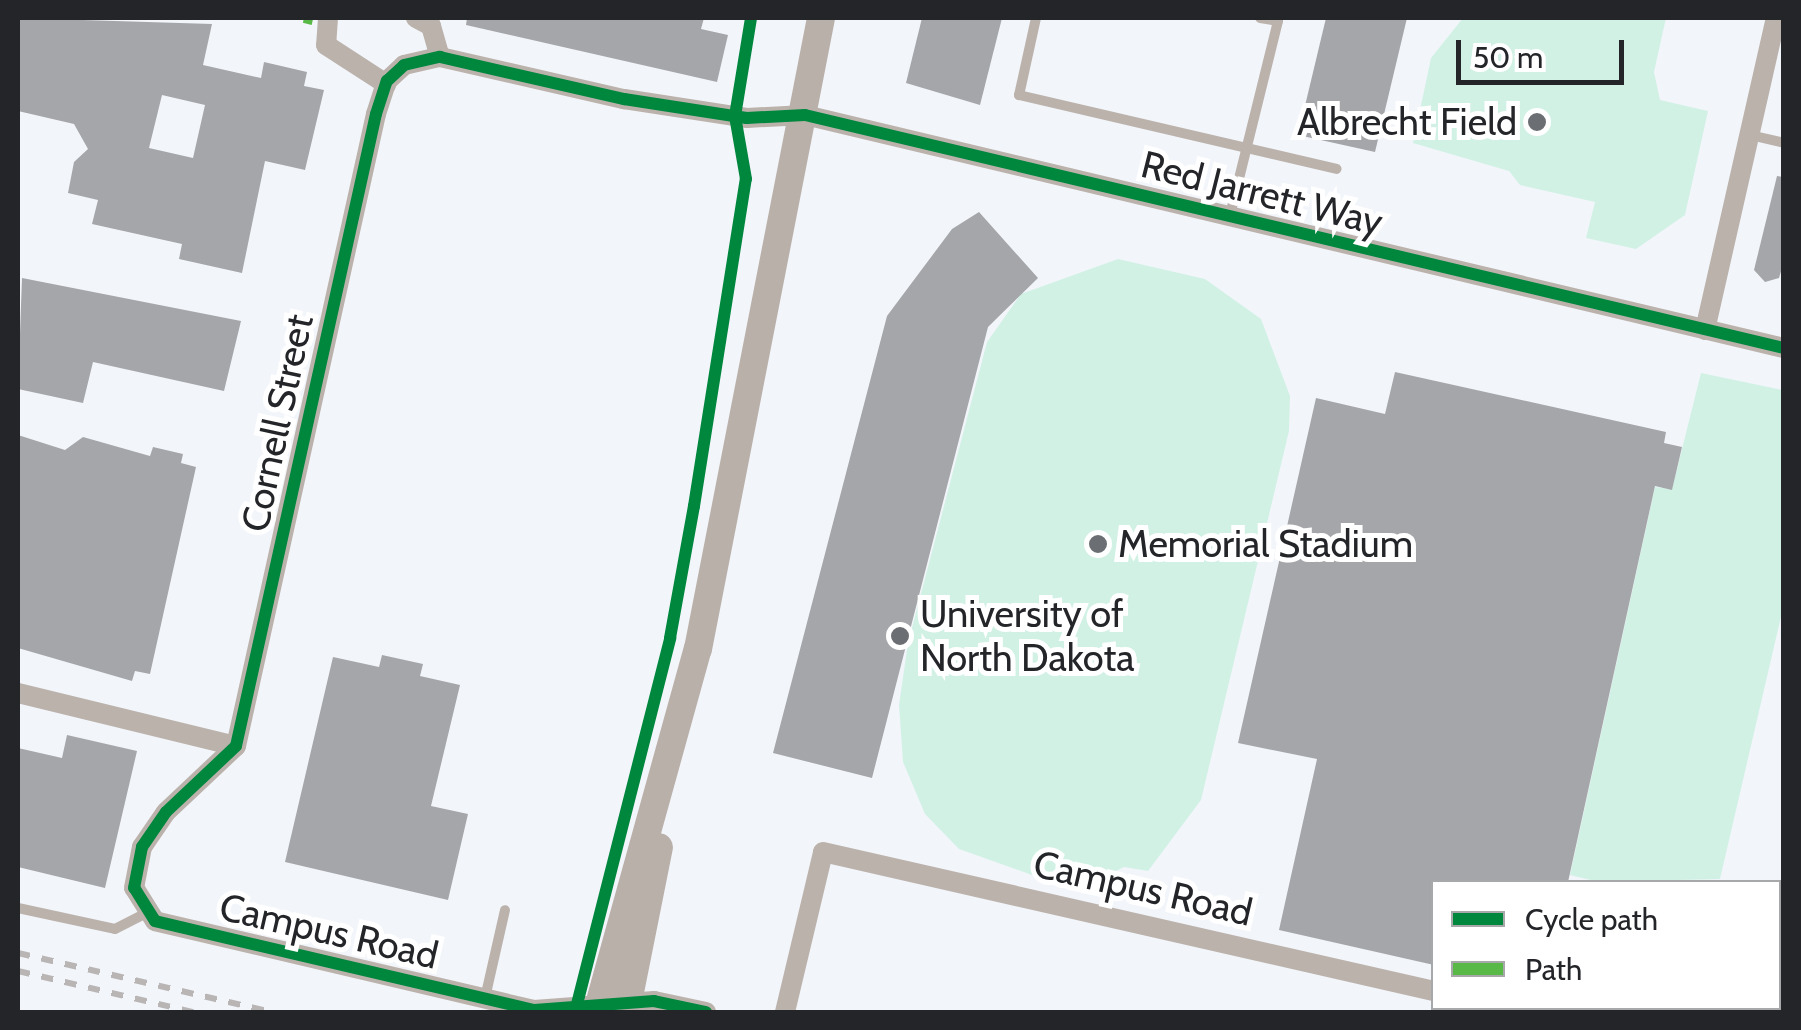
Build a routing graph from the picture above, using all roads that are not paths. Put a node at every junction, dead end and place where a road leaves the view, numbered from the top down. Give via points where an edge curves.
1 (315, 18) edge
2 (416, 18) edge
3 (821, 18) edge
4 (1036, 18) edge
5 (1260, 18) edge
6 (1776, 18) edge
7 (440, 57) junction
8 (386, 84) junction
9 (806, 115) junction
10 (1749, 135) junction
11 (1784, 143) edge
12 (1246, 148) junction
13 (1336, 169) dead end
14 (1229, 216) junction
15 (1705, 330) junction
16 (1784, 348) edge
17 (698, 650) junction
18 (18, 693) edge
19 (236, 746) junction
20 (18, 908) edge
21 (504, 910) dead end
22 (150, 912) junction
23 (1431, 990) edge
24 (485, 998) junction
25 (597, 1012) edge
26 (626, 1012) edge
27 (706, 1012) edge
28 (786, 1012) edge

1 - 8 street via 326,45
2 - 7 street via 431,26
3 - 9 main road
4 - 12 lane via 1019,95
5 - 12 lane via 1278,22
6 - 10 street
7 - 8 street via 404,64
7 - 9 street, Red Jarrett Way via 747,118
8 - 19 street, Cornell Street
9 - 14 street, Red Jarrett Way
9 - 17 main road
10 - 11 lane
10 - 15 street
12 - 13 lane
12 - 14 lane
14 - 15 street, Red Jarrett Way
15 - 16 street, Red Jarrett Way
17 - 25 main road, bridge
17 - 26 main road, bridge
18 - 19 street
19 - 22 street via 142,847 134,888
20 - 22 lane via 115,930
21 - 24 lane
22 - 24 street, Campus Road via 155,920
23 - 28 street, Campus Road via 823,852
24 - 27 street, Campus Road via 534,1010 654,1001

